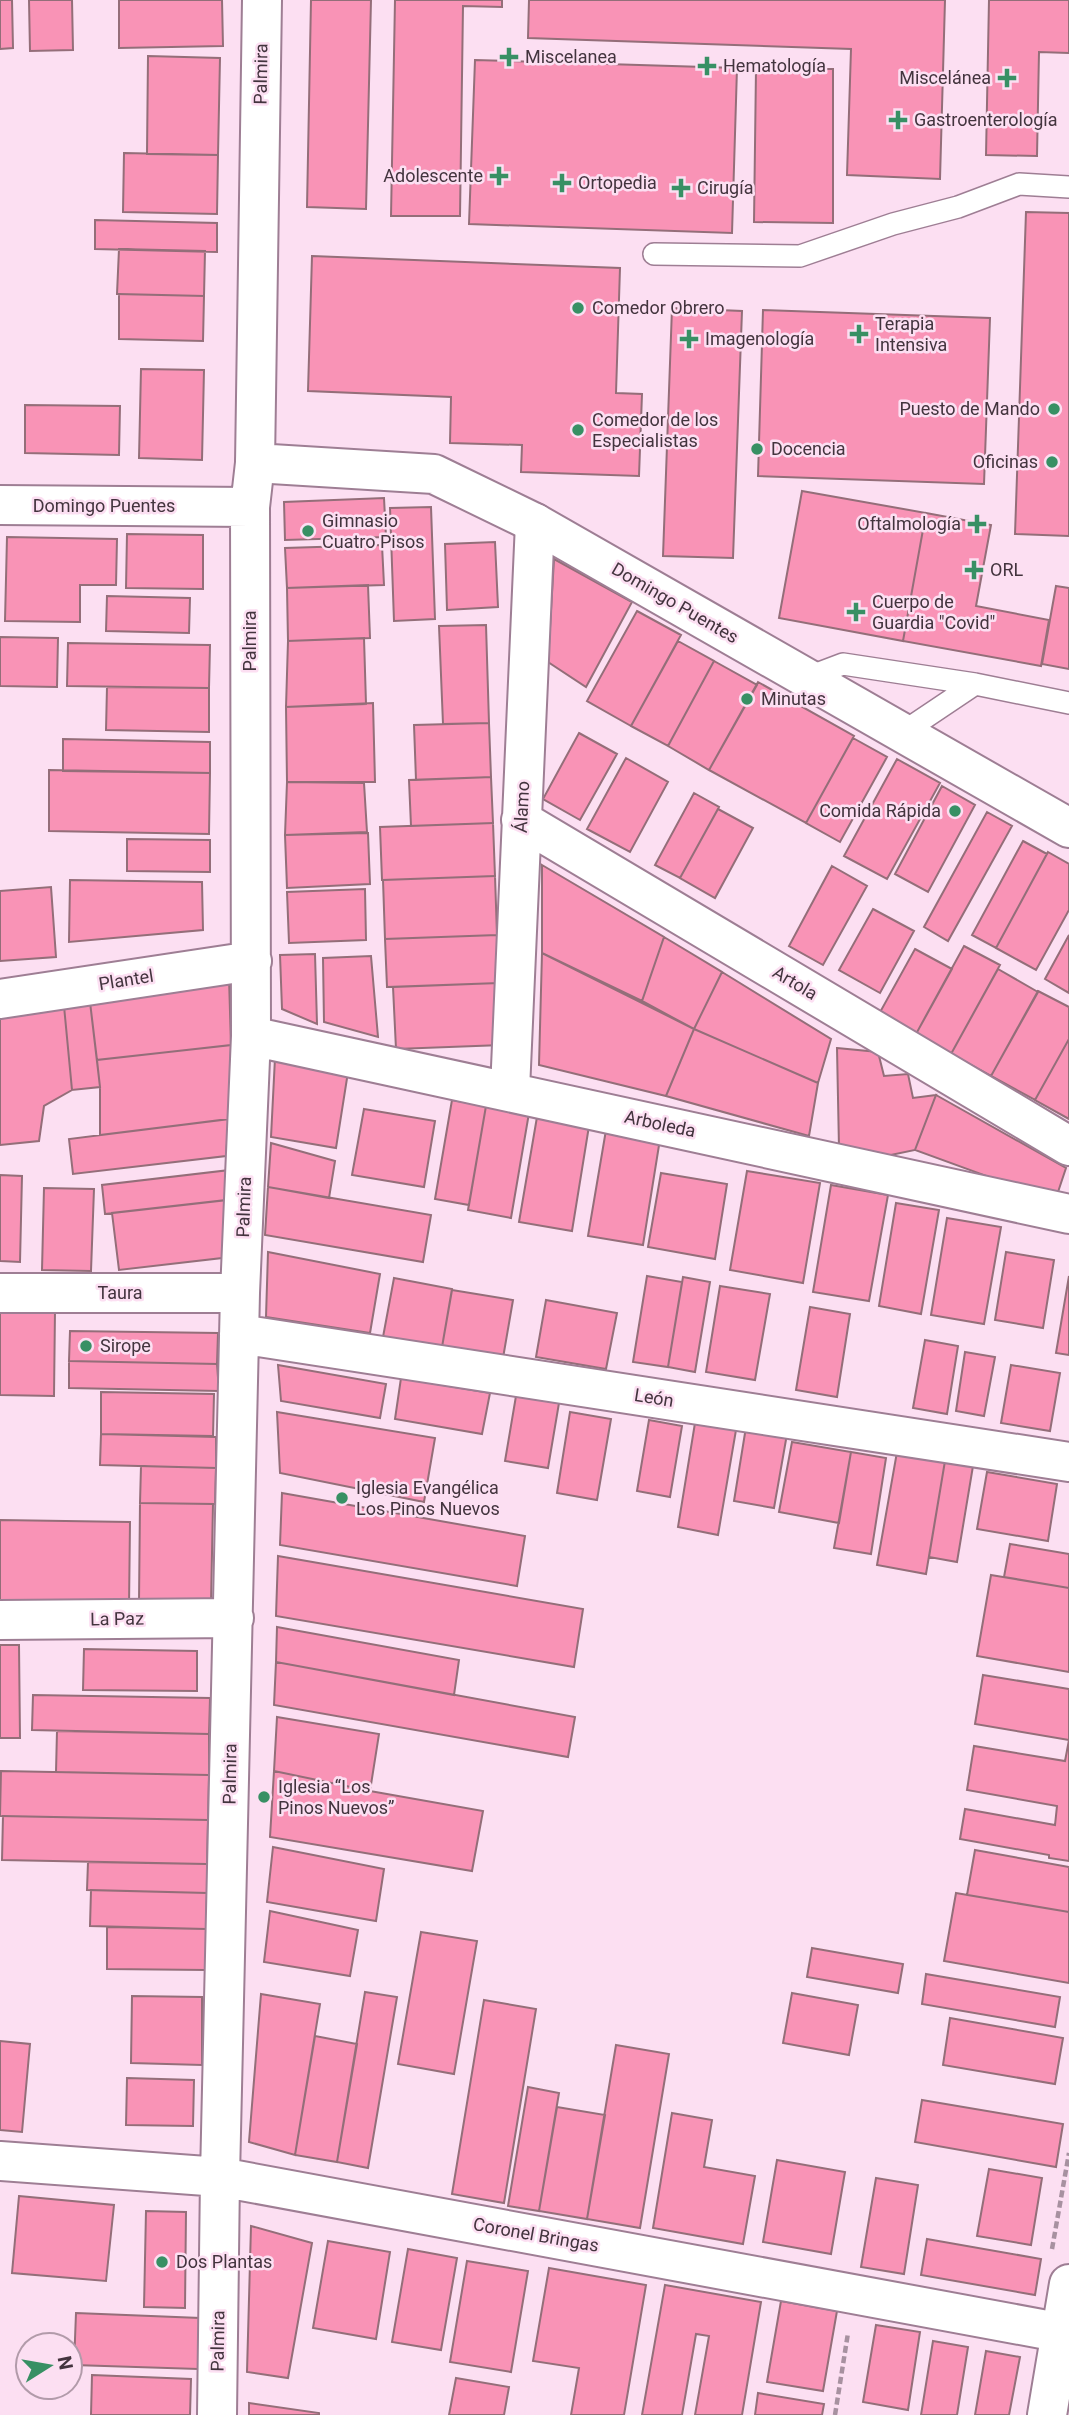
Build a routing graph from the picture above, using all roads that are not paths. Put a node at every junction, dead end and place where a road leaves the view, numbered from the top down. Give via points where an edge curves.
1 (262, 0) edge
2 (1069, 187) edge
3 (654, 254) dead end
4 (255, 463) junction
5 (0, 506) edge
6 (250, 506) junction
7 (536, 523) junction
8 (806, 678) junction
9 (975, 684) junction
10 (1069, 703) edge
11 (902, 733) junction
12 (521, 820) junction
13 (1069, 828) edge
14 (252, 961) junction
15 (0, 999) edge
16 (251, 1036) junction
17 (510, 1090) junction
18 (1069, 1146) edge
19 (1069, 1214) edge
20 (0, 1293) edge
21 (240, 1293) junction
22 (239, 1334) junction
23 (1069, 1462) edge
24 (234, 1618) junction
25 (0, 1620) edge
26 (0, 2161) edge
27 (220, 2177) junction
28 (1069, 2284) edge
29 (1065, 2333) edge
30 (217, 2415) edge
31 (1047, 2415) edge

1 - 4 street, Palmira
2 - 3 lane via 1019,184 800,256
4 - 6 street, Palmira
4 - 7 street, Domingo Puentes via 434,474
5 - 6 street, Domingo Puentes
6 - 14 street, Palmira
7 - 8 street, Domingo Puentes
7 - 12 street, Álamo
8 - 9 lane via 844,664
8 - 11 street, Domingo Puentes
9 - 10 lane
9 - 11 lane
11 - 13 street, Domingo Puentes
12 - 17 street, Álamo
12 - 18 street, Artola
14 - 15 street, Plantel
14 - 16 street, Palmira
16 - 17 street, Arboleda
16 - 21 street, Palmira
17 - 19 street, Arboleda
20 - 21 street, Taura
21 - 22 street, Palmira
22 - 23 street, León
22 - 24 street, Palmira
24 - 25 street, La Paz
24 - 27 street, Palmira
26 - 27 street, Coronel Bringas
27 - 29 street, Coronel Bringas
27 - 30 street, Palmira
28 - 29 street
29 - 31 street

